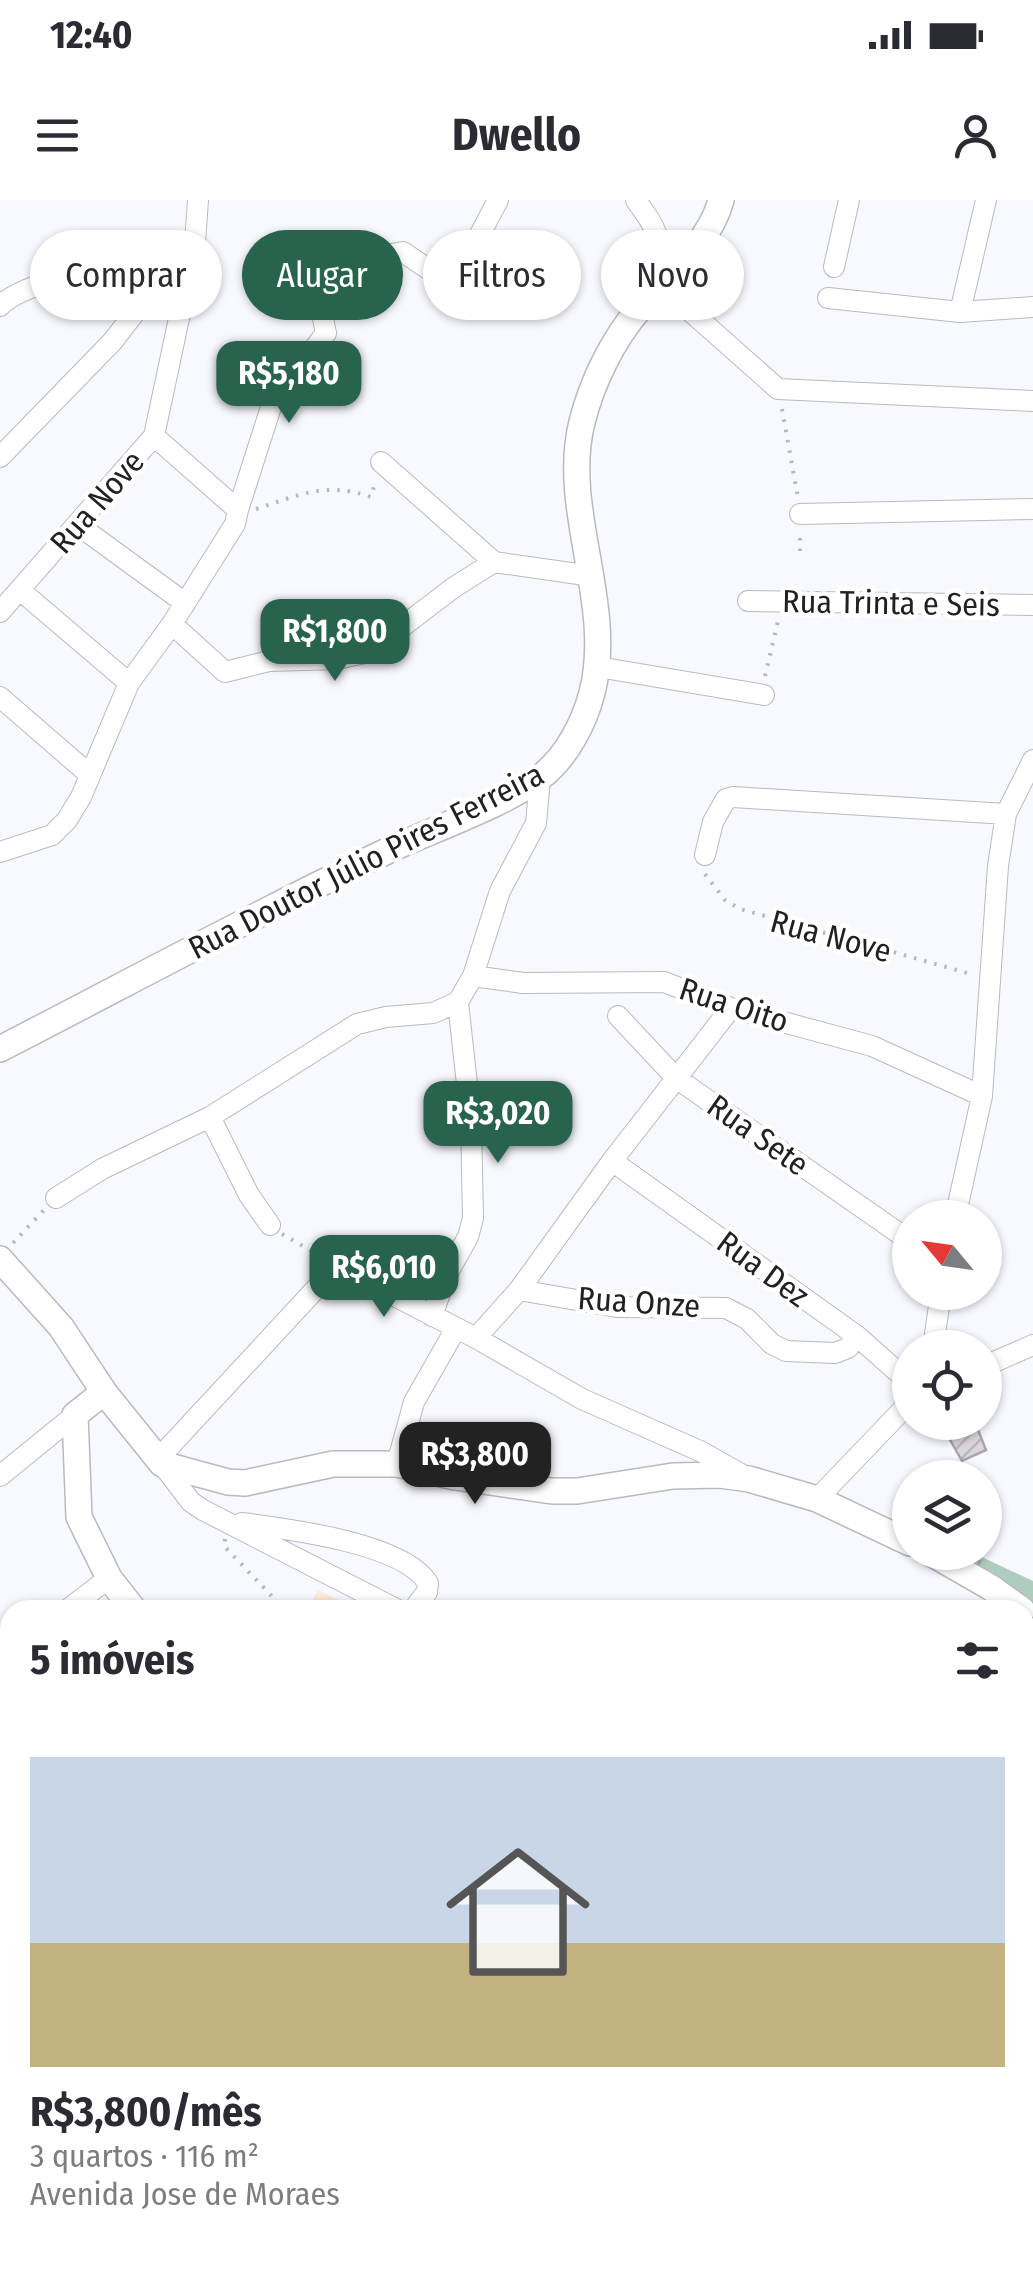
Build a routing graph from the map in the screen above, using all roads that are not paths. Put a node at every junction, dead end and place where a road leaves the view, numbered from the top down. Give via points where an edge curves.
1 (198, 200) edge
2 (498, 200) edge
3 (636, 200) edge
4 (721, 200) edge
5 (849, 200) edge
6 (986, 200) edge
7 (193, 230) edge
8 (656, 230) edge
9 (707, 230) edge
10 (834, 267) dead end
11 (30, 288) edge
12 (828, 298) dead end
13 (2, 299) edge
14 (1033, 308) edge
15 (960, 312) junction
16 (129, 320) edge
17 (176, 320) edge
18 (631, 320) edge
19 (701, 320) edge
20 (1033, 401) edge
21 (154, 436) junction
22 (0, 457) edge
23 (381, 462) road end
24 (1033, 509) edge
25 (237, 513) junction
26 (800, 514) road end
27 (78, 524) junction
28 (494, 562) junction
29 (592, 576) junction
30 (21, 591) junction
31 (748, 602) dead end
32 (185, 604) junction
33 (1033, 605) edge
34 (0, 612) edge
35 (172, 624) junction
36 (598, 668) junction
37 (129, 683) junction
38 (764, 696) road end
39 (0, 697) edge
40 (1033, 760) edge
41 (90, 775) junction
42 (540, 778) junction
43 (1006, 814) junction
44 (5, 845) edge
45 (705, 855) road end
46 (473, 976) junction
47 (458, 1002) junction
48 (731, 1008) junction
49 (618, 1016) dead end
50 (0, 1049) edge
51 (676, 1078) junction
52 (982, 1096) junction
53 (210, 1117) junction
54 (612, 1162) junction
55 (56, 1198) road end
56 (959, 1200) edge
57 (270, 1225) road end
58 (892, 1228) edge
59 (6, 1252) edge
60 (519, 1290) junction
61 (432, 1316) junction
62 (455, 1330) junction
63 (857, 1336) junction
64 (476, 1338) junction
65 (1033, 1345) edge
66 (1002, 1359) edge
67 (892, 1367) edge
68 (104, 1392) junction
69 (74, 1416) junction
70 (892, 1421) edge
71 (160, 1461) junction
72 (397, 1464) junction
73 (0, 1476) edge
74 (749, 1478) junction
75 (817, 1499) junction
76 (226, 1520) junction
77 (892, 1534) edge
78 (960, 1570) edge
79 (109, 1578) junction
80 (81, 1600) edge
81 (126, 1600) edge
82 (379, 1600) edge
83 (421, 1600) edge
84 (1008, 1600) edge

1 - 7 street, Rua Nove
2 - 25 street via 453,286 402,252 312,268 326,333 272,404
3 - 8 street
4 - 9 street, Rua Doutor Júlio Pires Ferreira
5 - 10 street
6 - 15 street
11 - 13 street
12 - 15 street
14 - 15 street
16 - 22 street
17 - 21 street, Rua Nove
18 - 29 street, Rua Doutor Júlio Pires Ferreira via 582,422 577,454
19 - 20 street via 778,389
21 - 25 street
21 - 27 street, Rua Nove
23 - 28 street
24 - 26 street
25 - 32 street
27 - 30 street, Rua Nove
27 - 32 street
28 - 29 street
28 - 35 street via 369,652 225,672
29 - 36 street, Rua Doutor Júlio Pires Ferreira
30 - 34 street, Rua Nove
30 - 37 street
31 - 33 street, Rua Trinta e Seis
32 - 35 street
35 - 37 street
36 - 38 street
36 - 42 street, Rua Doutor Júlio Pires Ferreira via 577,731
37 - 41 street
39 - 41 street
40 - 43 street
41 - 44 street via 52,835
42 - 46 street via 536,823 500,891
42 - 50 street, Rua Doutor Júlio Pires Ferreira
43 - 45 street via 733,797 713,822
43 - 52 street
46 - 47 street
46 - 48 street, Rua Oito via 523,983 664,982
47 - 53 street via 433,1013 358,1024
47 - 61 street via 475,1199 468,1238
48 - 51 street
48 - 52 street, Rua Oito via 872,1046
49 - 51 street, Rua Sete
51 - 54 street
51 - 58 street, Rua Sete
52 - 56 street
53 - 55 street
53 - 57 street
54 - 60 street
54 - 63 street, Rua Dez
59 - 68 street
60 - 63 street, Rua Onze via 617,1307 726,1308 786,1350 836,1353
60 - 64 street
61 - 62 street
61 - 71 street via 337,1266
62 - 64 street
62 - 72 street via 414,1402
63 - 67 street, Rua Dez
64 - 74 street via 582,1399
65 - 66 street
68 - 69 street
68 - 71 street
69 - 73 street
69 - 79 street via 78,1517
70 - 75 street
71 - 72 street via 246,1483 333,1464
71 - 76 street via 192,1502
72 - 74 street via 552,1491 673,1476
74 - 75 street
75 - 77 street
76 - 82 street
76 - 83 street via 322,1534 396,1558 428,1583
78 - 84 street
79 - 80 street
79 - 81 street

